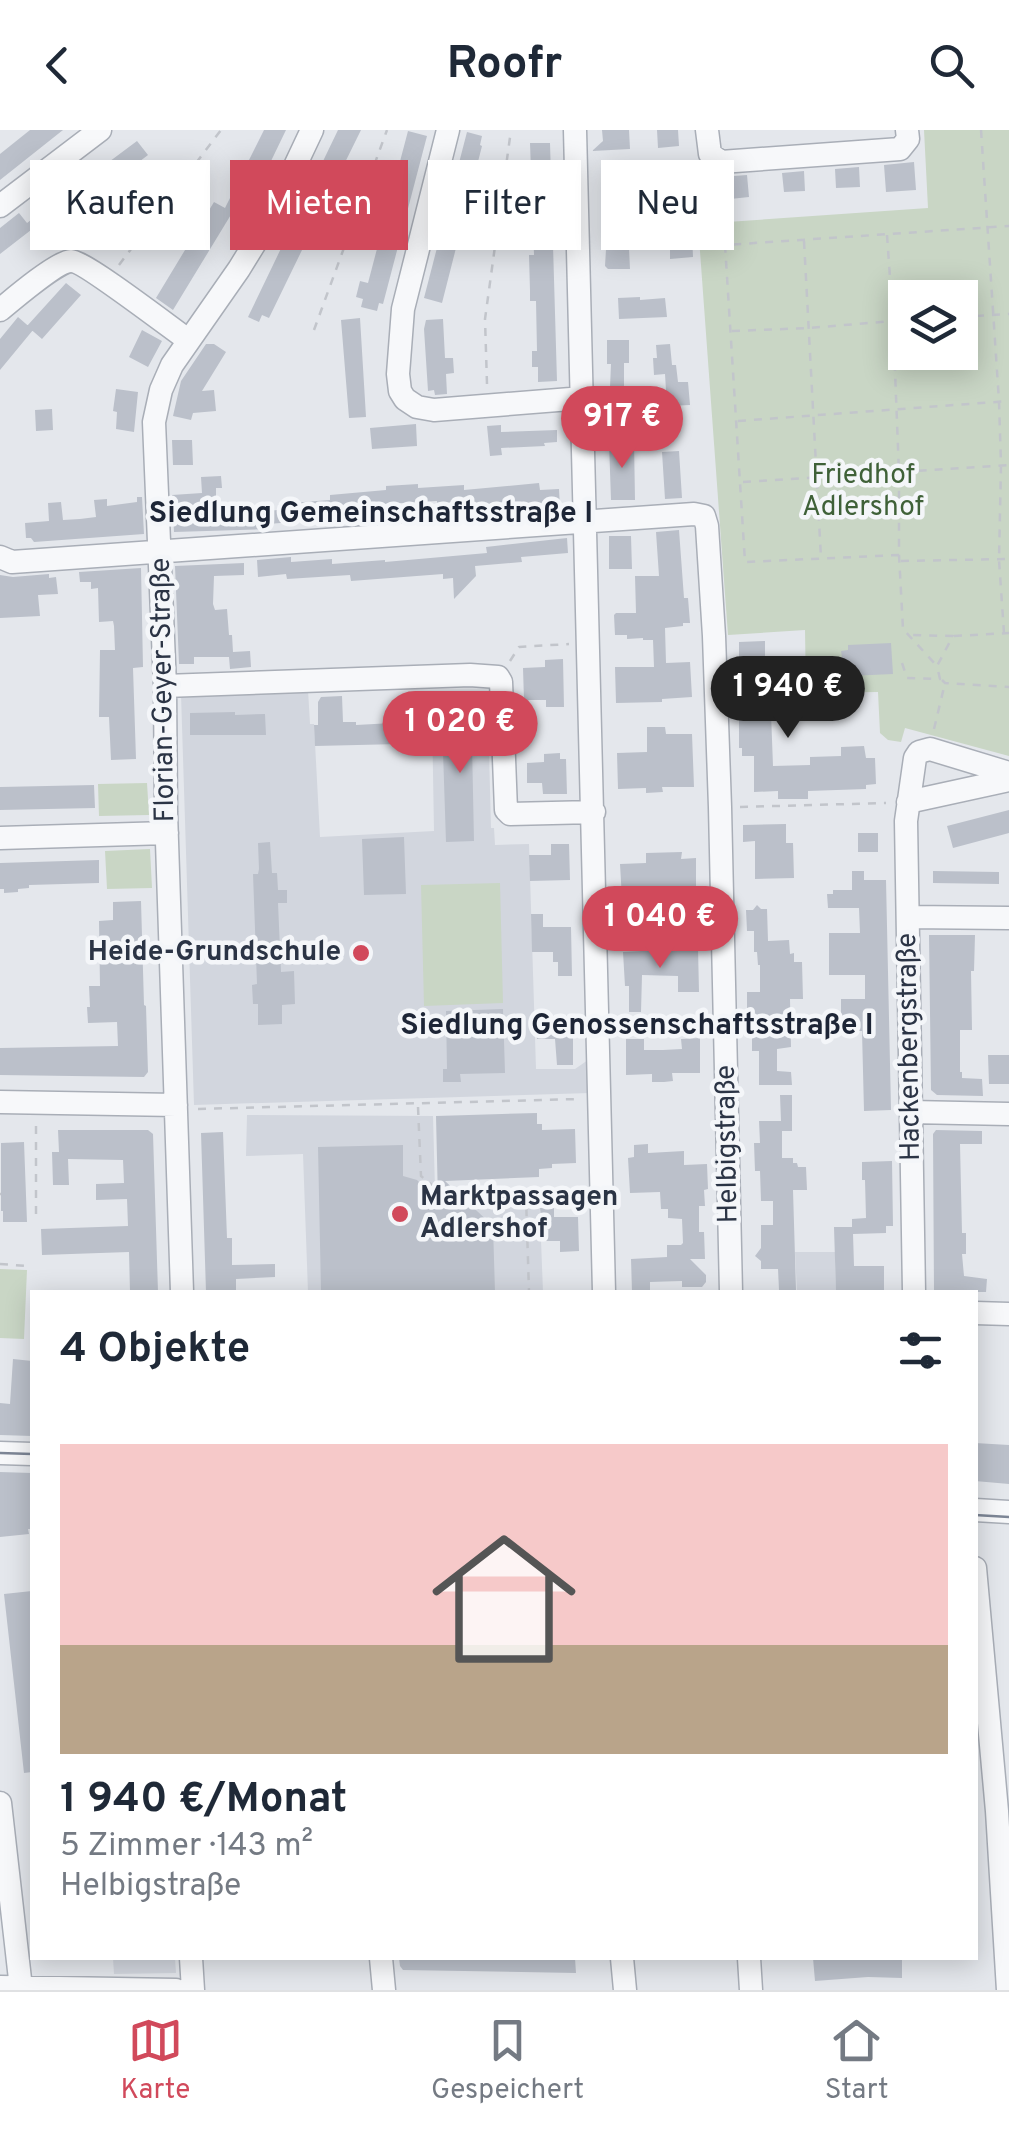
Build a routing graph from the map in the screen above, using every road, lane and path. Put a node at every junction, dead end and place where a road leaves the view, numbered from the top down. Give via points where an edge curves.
1 (100, 130) edge
2 (220, 130) edge
3 (312, 130) edge
4 (387, 130) edge
5 (448, 130) edge
6 (511, 130) edge
7 (575, 130) edge
8 (707, 130) edge
9 (907, 130) edge
10 (982, 130) edge
11 (0, 206) edge
12 (1009, 226) edge
13 (988, 228) junction
14 (887, 234) junction
15 (804, 240) junction
16 (890, 280) edge
17 (107, 282) junction
18 (0, 310) edge
19 (1009, 314) edge
20 (994, 315) junction
21 (978, 316) edge
22 (888, 320) edge
23 (809, 328) junction
24 (314, 330) dead end
25 (730, 331) junction
26 (188, 340) junction
27 (895, 370) edge
28 (582, 398) junction
29 (1009, 400) edge
30 (999, 401) junction
31 (488, 405) junction
32 (896, 410) junction
33 (813, 415) junction
34 (736, 421) junction
35 (1001, 465) junction
36 (1009, 465) edge
37 (898, 473) junction
38 (818, 477) junction
39 (741, 482) junction
40 (586, 520) junction
41 (160, 552) junction
42 (899, 555) junction
43 (0, 557) edge
44 (821, 558) junction
45 (1009, 559) edge
46 (999, 560) junction
47 (899, 561) junction
48 (1007, 633) edge
49 (909, 635) junction
50 (953, 636) junction
51 (580, 643) dead end
52 (902, 663) dead end
53 (937, 666) junction
54 (498, 677) junction
55 (907, 678) junction
56 (940, 678) junction
57 (945, 683) junction
58 (164, 686) junction
59 (908, 686) dead end
60 (1009, 687) edge
61 (933, 736) dead end
62 (1009, 773) edge
63 (1009, 780) edge
64 (908, 802) junction
65 (732, 807) dead end
66 (594, 812) junction
67 (167, 833) junction
68 (0, 838) edge
69 (908, 917) junction
70 (1009, 918) edge
71 (591, 1099) dead end
72 (0, 1102) edge
73 (418, 1105) junction
74 (183, 1107) junction
75 (911, 1112) junction
76 (1009, 1114) edge
77 (36, 1117) dead end
78 (36, 1214) dead end
79 (0, 1264) edge
80 (26, 1266) dead end
81 (182, 1290) edge
82 (529, 1290) edge
83 (604, 1290) edge
84 (731, 1290) edge
85 (914, 1290) edge
86 (978, 1313) edge
87 (1009, 1314) edge
88 (0, 1453) edge
89 (30, 1454) edge
90 (978, 1510) edge
91 (1009, 1512) edge
92 (978, 1603) edge
93 (0, 1802) edge
94 (191, 1960) edge
95 (381, 1960) edge
96 (622, 1960) edge
97 (748, 1960) edge
98 (10, 1987) edge
99 (93, 1989) edge
100 (176, 1990) edge
101 (194, 1990) edge
102 (384, 1990) edge
103 (624, 1990) edge
104 (751, 1990) edge
105 (1008, 1990) edge

1 - 11 street
2 - 17 path
3 - 26 street, Florian-Geyer-Straße via 271,217
4 - 24 path
5 - 31 street via 403,309 400,391 417,408
6 - 31 path via 485,320
7 - 28 street
8 - 9 street via 710,154 721,162 900,149
10 - 13 path
12 - 13 path
13 - 14 path
13 - 20 path
14 - 15 path
14 - 16 path
15 - 23 path
15 - 25 path via 725,245
17 - 18 street via 71,261
17 - 26 street
19 - 20 path
20 - 21 path
20 - 30 path
22 - 23 path
23 - 25 path
23 - 33 path
25 - 34 path
26 - 41 street, Florian-Geyer-Straße via 161,390 154,422
27 - 32 path
28 - 31 street
28 - 40 street
29 - 30 path
30 - 32 path
30 - 35 path
32 - 33 path
32 - 37 path
33 - 34 path
33 - 38 path
34 - 39 path
35 - 36 path
35 - 37 path
35 - 46 path
37 - 38 path
37 - 42 path
38 - 39 path
38 - 44 path
39 - 44 path via 745,562
40 - 41 street
40 - 66 street
40 - 84 street, Helbigstraße via 694,514 704,516 707,526
41 - 43 street via 12,562
41 - 58 street, Florian-Geyer-Straße
42 - 44 path
42 - 47 path
45 - 46 path
46 - 47 path
46 - 48 path
47 - 49 path via 903,629
48 - 50 path
49 - 50 path
49 - 53 path
50 - 53 path
51 - 54 path via 520,646
52 - 55 path
53 - 56 path
54 - 58 street
54 - 66 street via 506,810
55 - 56 path
55 - 59 path
56 - 57 path
57 - 60 path
57 - 61 path
58 - 67 street, Florian-Geyer-Straße
62 - 64 street, Hackenbergstraße via 930,748 915,758
63 - 64 street
64 - 65 path
64 - 69 street, Hackenbergstraße
66 - 83 street
67 - 68 street
67 - 74 street, Florian-Geyer-Straße
69 - 70 street
69 - 75 street, Hackenbergstraße
71 - 73 path
72 - 74 street
73 - 74 path
73 - 82 path via 422,1176 430,1184 439,1191 508,1190 526,1197
74 - 81 street, Florian-Geyer-Straße
75 - 76 street
75 - 85 street, Hackenbergstraße
77 - 78 path
79 - 80 path
86 - 87 street
88 - 89 street
90 - 91 street
92 - 105 street
93 - 98 street
94 - 101 street
95 - 102 street
96 - 103 street
97 - 104 street
98 - 99 street
99 - 100 street

